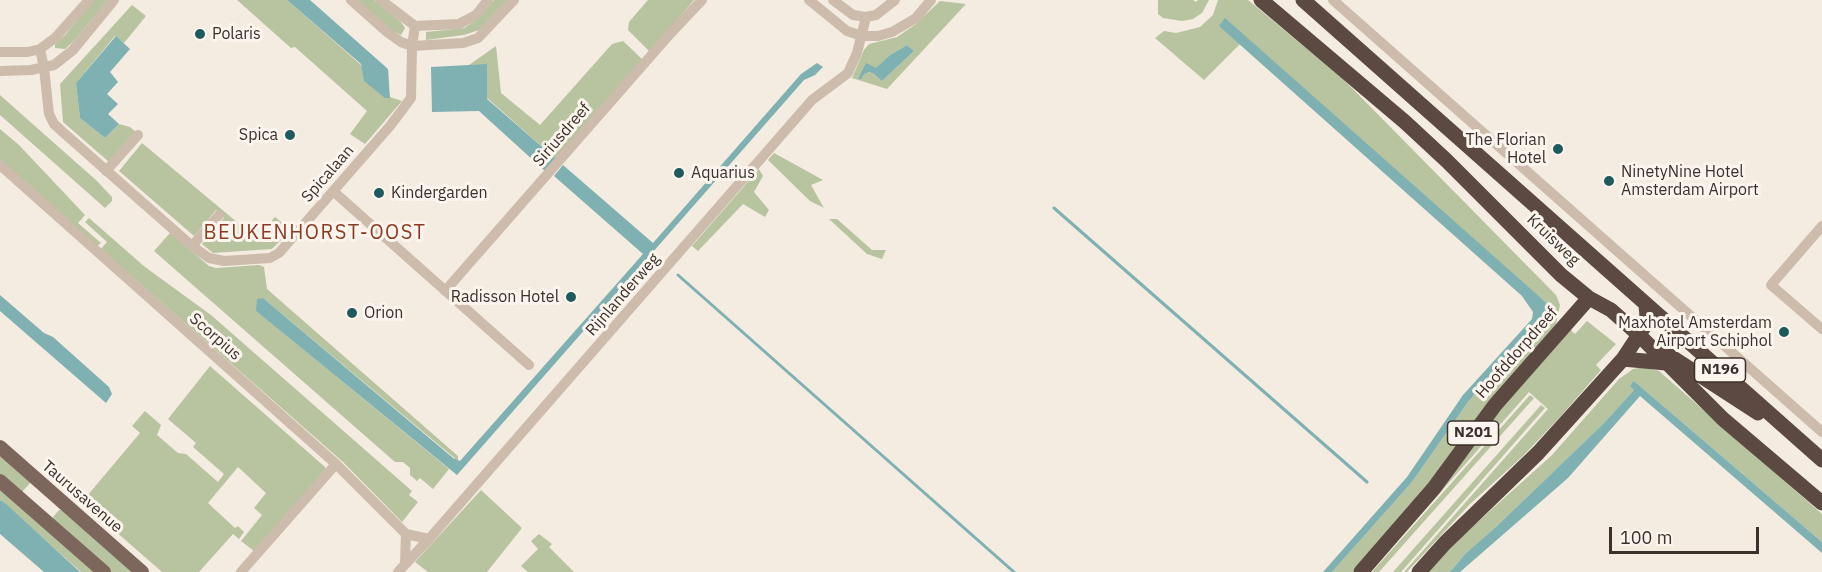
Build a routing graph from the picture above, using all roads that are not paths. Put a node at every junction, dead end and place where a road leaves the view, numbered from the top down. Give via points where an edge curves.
1 (89, 0) edge
2 (114, 0) edge
3 (351, 0) edge
4 (381, 0) edge
5 (489, 0) edge
6 (514, 0) edge
7 (702, 0) edge
8 (808, 0) edge
9 (832, 0) edge
10 (895, 0) edge
11 (931, 0) edge
12 (1261, 0) edge
13 (1304, 0) edge
14 (1334, 0) edge
15 (866, 17) junction
16 (415, 26) junction
17 (862, 36) junction
18 (412, 46) junction
19 (40, 48) junction
20 (0, 52) edge
21 (44, 68) junction
22 (0, 71) edge
23 (138, 135) dead end
24 (0, 165) edge
25 (106, 171) junction
26 (333, 191) junction
27 (219, 215) dead end
28 (1822, 226) edge
29 (192, 246) junction
30 (445, 291) junction
31 (1589, 298) junction
32 (1646, 304) junction
33 (1822, 329) edge
34 (1639, 335) junction
35 (1623, 359) junction
36 (1666, 363) junction
37 (529, 365) dead end
38 (1822, 432) edge
39 (1793, 435) junction
40 (0, 447) edge
41 (1822, 460) edge
42 (336, 464) junction
43 (0, 481) edge
44 (59, 499) junction
45 (1822, 503) edge
46 (42, 518) junction
47 (406, 534) junction
48 (429, 539) junction
49 (402, 568) edge
50 (104, 572) edge
51 (142, 572) edge
52 (241, 572) edge
53 (1361, 572) edge
54 (1419, 572) edge

1 - 19 street via 55,39
2 - 21 street via 73,50
3 - 18 street via 400,42
4 - 16 street
5 - 16 street via 476,15 459,24
6 - 18 street via 478,38 463,43
7 - 30 street, Siriusdreef
8 - 17 street via 847,32
9 - 15 street via 853,15
10 - 15 street via 876,15
11 - 17 street via 916,18 892,33
12 - 31 highway, Kruisweg via 1414,131
13 - 32 highway, Kruisweg
14 - 38 street, Kruisweg
15 - 17 street, Rijnlanderweg
16 - 18 street, Spicalaan
17 - 48 street, Rijnlanderweg via 848,73 812,100
18 - 26 street, Spicalaan via 411,98
19 - 20 street
19 - 21 street, Spicalaan
21 - 22 street
21 - 25 street, Spicalaan via 47,107 54,124
23 - 25 street
24 - 42 street, Scorpius
25 - 29 street, Spicalaan
26 - 29 street, Spicalaan via 279,253 270,258 224,261 209,258
26 - 30 street
27 - 29 street
28 - 33 street via 1771,285
30 - 37 street
31 - 34 highway, Kruisweg / N196 via 1611,310
31 - 53 highway, Hoofddorpdreef / N201 via 1495,405 1440,480
32 - 34 highway via 1647,317
32 - 39 highway, Kruisweg / N196
34 - 35 highway
34 - 36 highway, Kruisweg / N196
34 - 39 highway, N196
35 - 36 highway
35 - 54 highway via 1538,453
36 - 45 highway, Kruisweg / N196 via 1723,419
39 - 41 highway, Kruisweg / N196
40 - 44 main road, Taurusavenue
42 - 47 street, Scorpius
42 - 52 street
43 - 46 main road
44 - 46 main road
44 - 51 main road, Taurusavenue
46 - 50 main road
47 - 48 street
47 - 49 street
48 - 49 street, Rijnlanderweg

